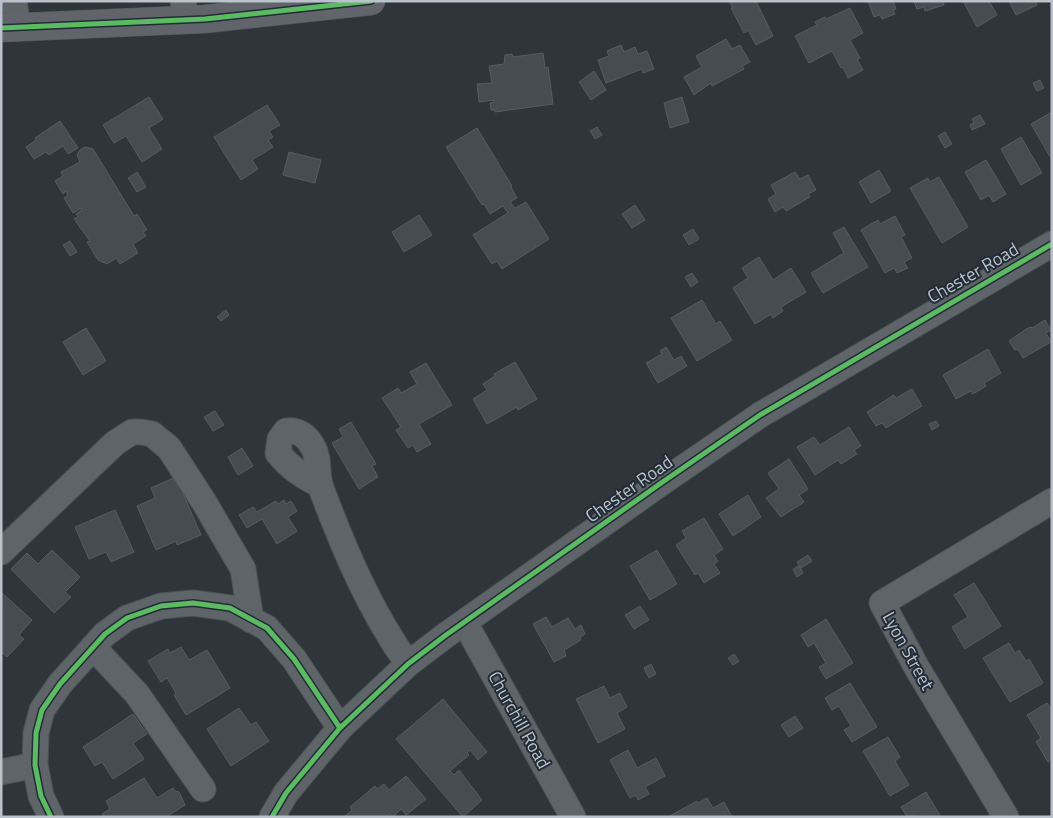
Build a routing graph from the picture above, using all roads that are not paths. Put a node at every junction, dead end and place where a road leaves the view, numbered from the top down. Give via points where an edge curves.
1 (14, 1) edge
2 (371, 1) edge
3 (184, 11) edge
4 (10, 28) edge
5 (1051, 245) edge
6 (320, 485) dead end
7 (1052, 501) edge
8 (1, 552) edge
9 (251, 620) junction
10 (465, 622) junction
11 (93, 647) junction
12 (408, 664) junction
13 (340, 728) junction
14 (36, 765) junction
15 (1, 772) edge
16 (203, 790) dead end
17 (51, 817) edge
18 (272, 817) edge
19 (573, 817) edge
20 (1006, 817) edge

1 - 4 street
2 - 3 main road
3 - 4 main road
5 - 10 street, Chester Road via 760,415
6 - 12 street via 374,611
7 - 20 street, Lyon Street via 882,603
8 - 9 street via 116,443 132,432 152,434 169,448 243,569
9 - 11 street via 230,608 194,603 161,606 128,618 104,634
9 - 13 street via 267,628 294,659
10 - 12 street, Chester Road
10 - 19 street, Churchill Road
11 - 14 street via 42,710 36,733
11 - 16 street via 137,694
12 - 13 street, Chester Road
13 - 18 street, Chester Road via 286,794
14 - 15 street
14 - 17 street via 41,796

